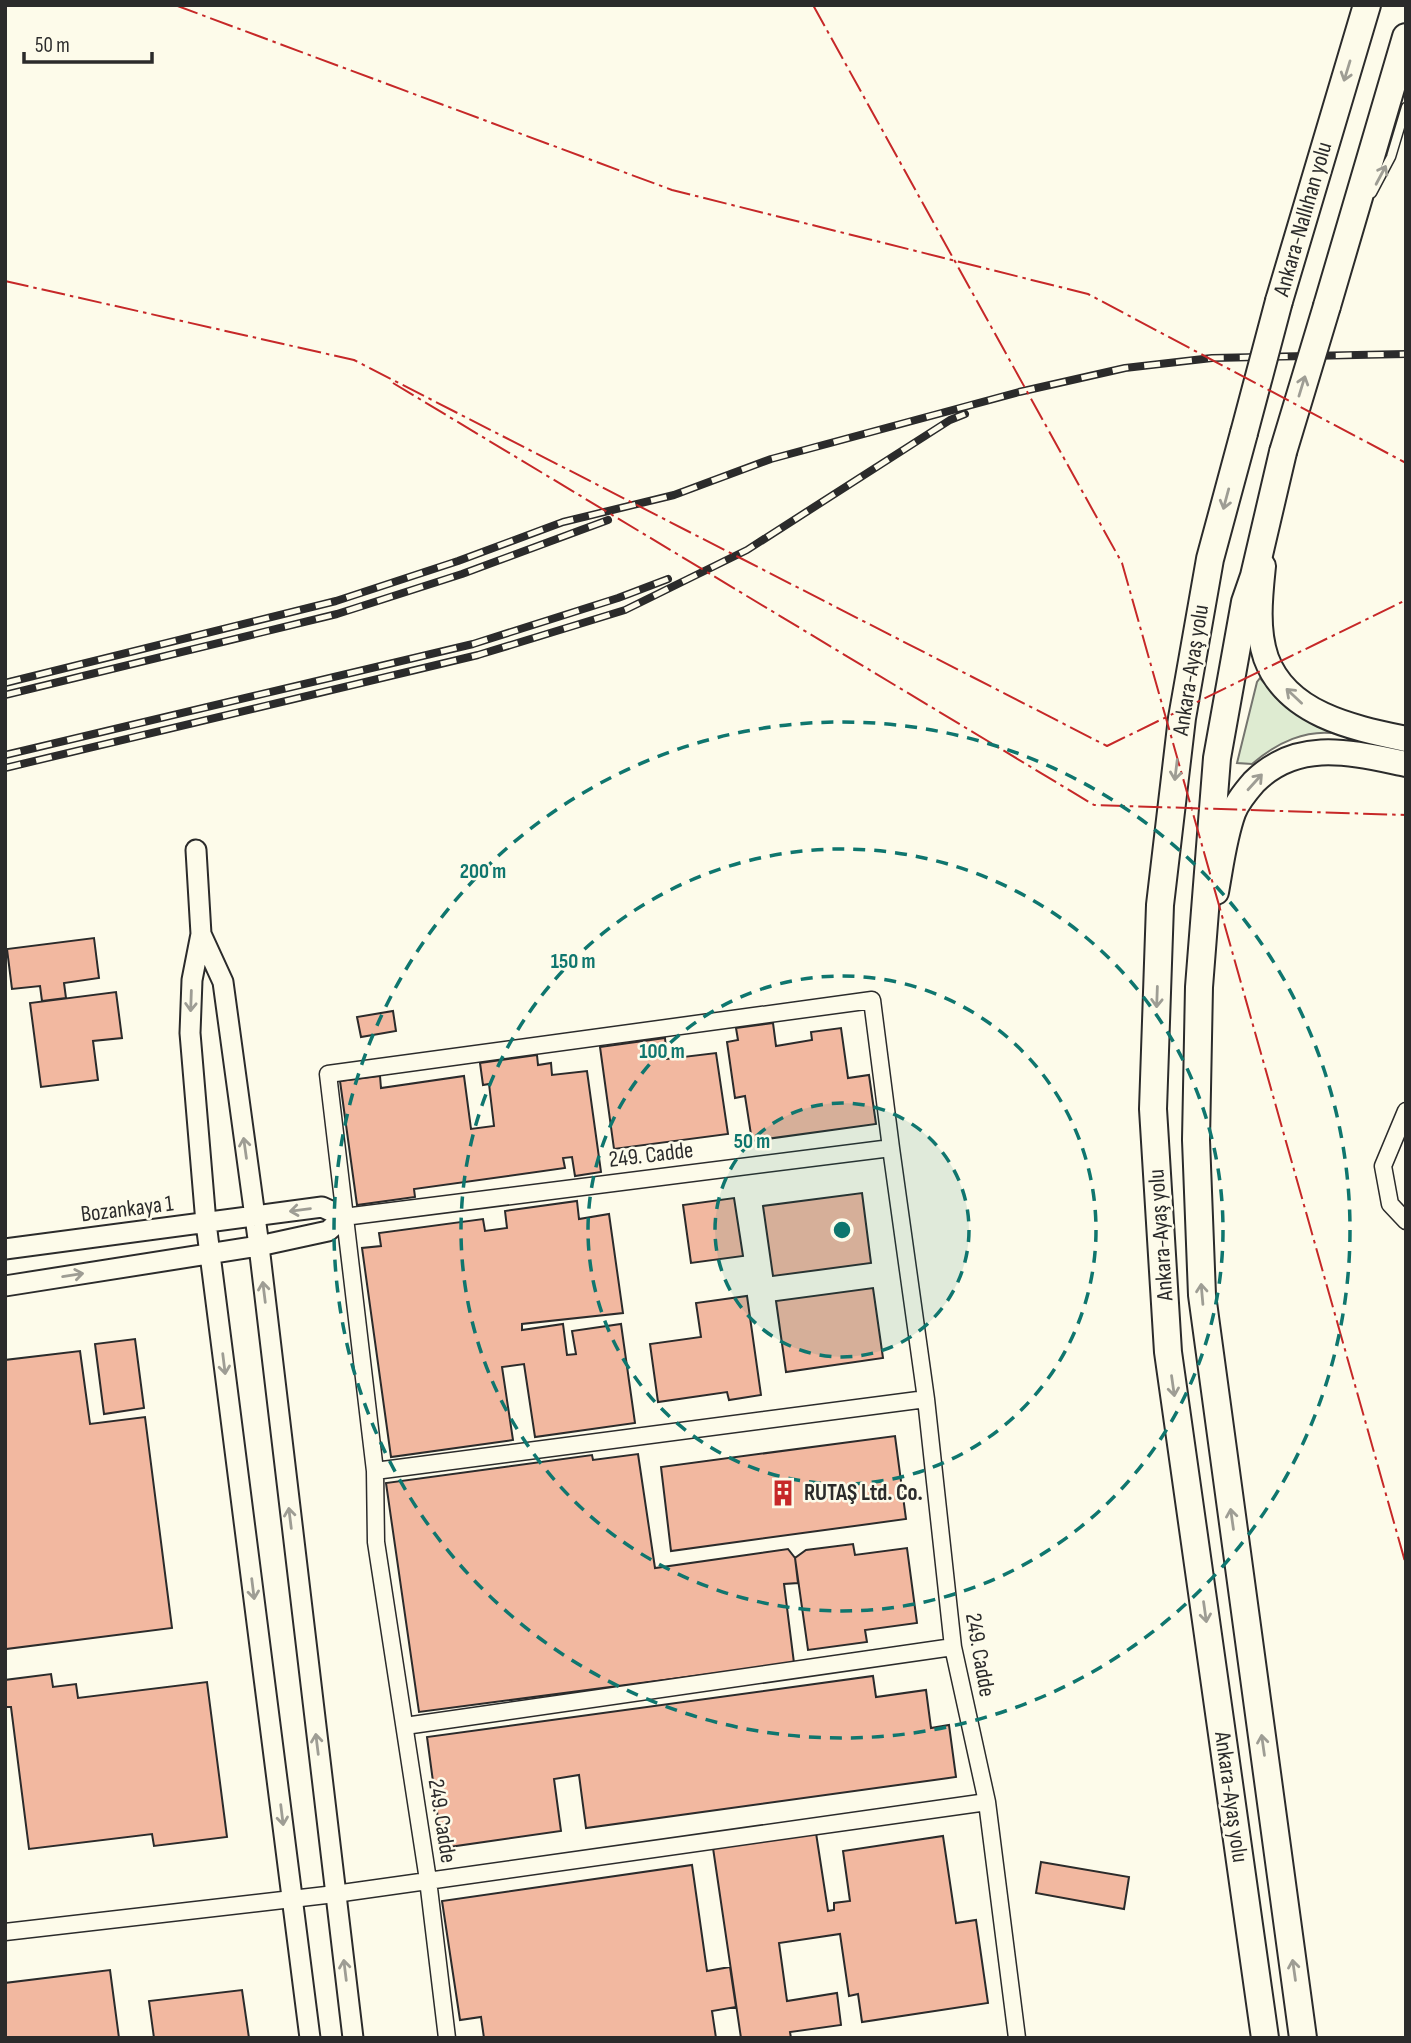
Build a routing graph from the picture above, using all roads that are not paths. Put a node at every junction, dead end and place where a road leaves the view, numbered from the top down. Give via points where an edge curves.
1 (1367, 5) edge
2 (1406, 37) edge
3 (1406, 107) edge
4 (1349, 235) junction
5 (1244, 433) joint
6 (1283, 452) joint
7 (1269, 509) junction
8 (1406, 739) edge
9 (1406, 764) edge
10 (195, 850) dead end
11 (201, 934) junction
12 (1199, 987) junction
13 (1406, 1111) edge
14 (891, 1148) junction
15 (254, 1216) junction
16 (344, 1217) junction
17 (1406, 1221) edge
18 (206, 1223) junction
19 (259, 1246) junction
20 (5, 1249) edge
21 (209, 1253) junction
22 (5, 1286) edge
23 (926, 1399) junction
24 (375, 1471) junction
25 (953, 1647) junction
26 (405, 1726) junction
27 (987, 1802) junction
28 (428, 1880) junction
29 (335, 1894) junction
30 (293, 1897) junction
31 (5, 1932) edge
32 (310, 2038) edge
33 (353, 2038) edge
34 (447, 2038) edge
35 (1017, 2038) edge
36 (1265, 2038) edge
37 (1303, 2038) edge

1 -> 5 highway, Ankara-Nallıhan yolu, bridge
2 - 4 highway, Ankara-Nallıhan yolu
4 -> 3 lane via 1391,157
6 -> 4 highway, Ankara-Nallıhan yolu, bridge
5 -> 36 highway, Ankara-Ayaş yolu via 1210,559 1182,718 1160,905 1153,1109 1168,1352
6 - 7 highway, Ankara-Ayaş yolu
8 -> 7 main road via 1324,716 1284,686 1267,660 1261,591
7 - 12 highway, Ankara-Ayaş yolu via 1245,603 1217,758
12 -> 9 main road via 1226,839 1234,810 1250,787 1284,760 1328,752
10 - 11 street
15 -> 11 street via 223,982
11 -> 18 street via 192,980 190,1032
37 -> 12 highway, Ankara-Ayaş yolu via 1202,1295 1196,1140
13 - 17 street via 1383,1167 1390,1204
14 - 16 street, 249. Cadde
14 - 16 street via 872,1000 328,1074
14 - 23 street, 249. Cadde
16 -> 15 street, Bozankaya 1 via 322,1207
15 - 18 street, Bozankaya 1
15 - 19 street
16 - 19 street via 328,1231
16 - 24 street, 249. Cadde
18 - 20 street, Bozankaya 1
18 - 21 street
19 - 21 street
29 -> 19 street
22 -> 21 street
21 -> 30 street
23 - 24 street
23 - 25 street, 249. Cadde
24 - 26 street, 249. Cadde via 376,1542
25 - 26 street
25 - 27 street, 249. Cadde
26 - 28 street, 249. Cadde
27 - 28 street
27 - 35 street, 249. Cadde
28 - 29 street
28 - 34 street, 249. Cadde
29 - 30 street
33 -> 29 street
30 - 31 street
30 - 32 street

